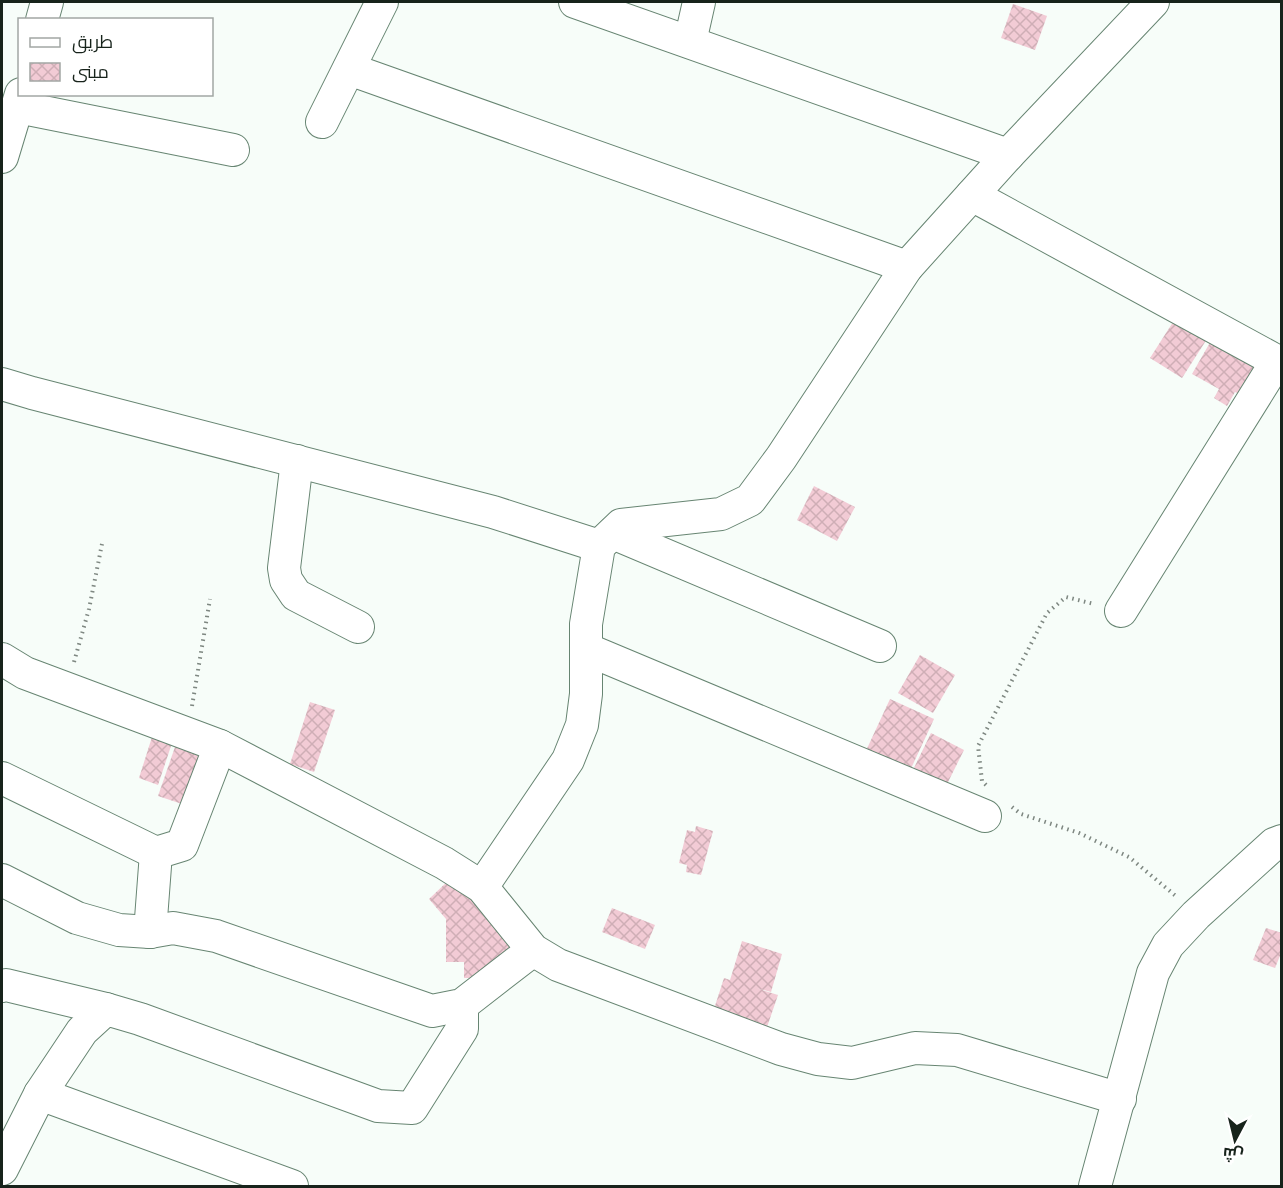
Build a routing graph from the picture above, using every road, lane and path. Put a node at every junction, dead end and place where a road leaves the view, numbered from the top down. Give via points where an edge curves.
1 (47, 2) edge
2 (382, 2) edge
3 (575, 2) edge
4 (699, 2) edge
5 (1153, 2) edge
6 (43, 18) edge
7 (690, 42) junction
8 (348, 69) junction
9 (20, 101) edge
10 (322, 122) dead end
11 (233, 150) dead end
12 (1008, 155) junction
13 (2, 157) edge
14 (972, 195) junction
15 (907, 267) junction
16 (1279, 362) edge
17 (2, 384) edge
18 (297, 461) junction
19 (606, 539) junction
20 (102, 544) dead end
21 (210, 599) dead end
22 (1121, 611) joint
23 (358, 627) dead end
24 (880, 646) dead end
25 (586, 649) junction
26 (2, 659) edge
27 (66, 688) junction
28 (187, 734) junction
29 (220, 746) junction
30 (2, 778) edge
31 (993, 802) junction
32 (1281, 841) edge
33 (156, 853) junction
34 (2, 880) edge
35 (482, 887) junction
36 (1196, 915) junction
37 (150, 932) junction
38 (534, 950) junction
39 (2, 986) edge
40 (462, 1005) junction
41 (106, 1009) junction
42 (40, 1094) junction
43 (1120, 1099) junction
44 (2, 1169) edge
45 (292, 1186) edge
46 (1095, 1186) edge

1 - 6 street
2 - 8 street
3 - 7 street
4 - 7 street
5 - 12 street
7 - 12 street
8 - 10 street
8 - 15 street
9 - 11 street
9 - 13 street
12 - 14 street
14 - 15 street
14 - 16 street
15 - 19 street via 750,500 721,514 621,525
16 - 22 street
17 - 18 street
18 - 19 street
18 - 23 street via 284,568 286,580 296,595
19 - 24 street
19 - 25 street via 586,624
20 - 27 path via 89,609
21 - 28 path
22 - 31 path via 1066,597 1047,613 978,746 982,781
25 - 31 street
25 - 35 street via 582,724 568,760
26 - 27 street via 25,673
27 - 28 street
28 - 29 street
29 - 33 street via 182,845
29 - 35 street via 444,863
30 - 33 street
31 - 36 path via 1079,833 1129,857
32 - 36 street
33 - 37 street
34 - 37 street via 77,918 118,930
35 - 38 street
36 - 43 street via 1168,945 1153,973
37 - 40 street via 173,928 216,936 432,1011
38 - 40 street
38 - 43 street via 558,965 781,1049 818,1059 852,1063 915,1048 957,1050
39 - 41 street
40 - 41 street via 462,1029 412,1108 378,1106
41 - 42 street via 82,1031
42 - 44 street
42 - 45 street
43 - 46 street

